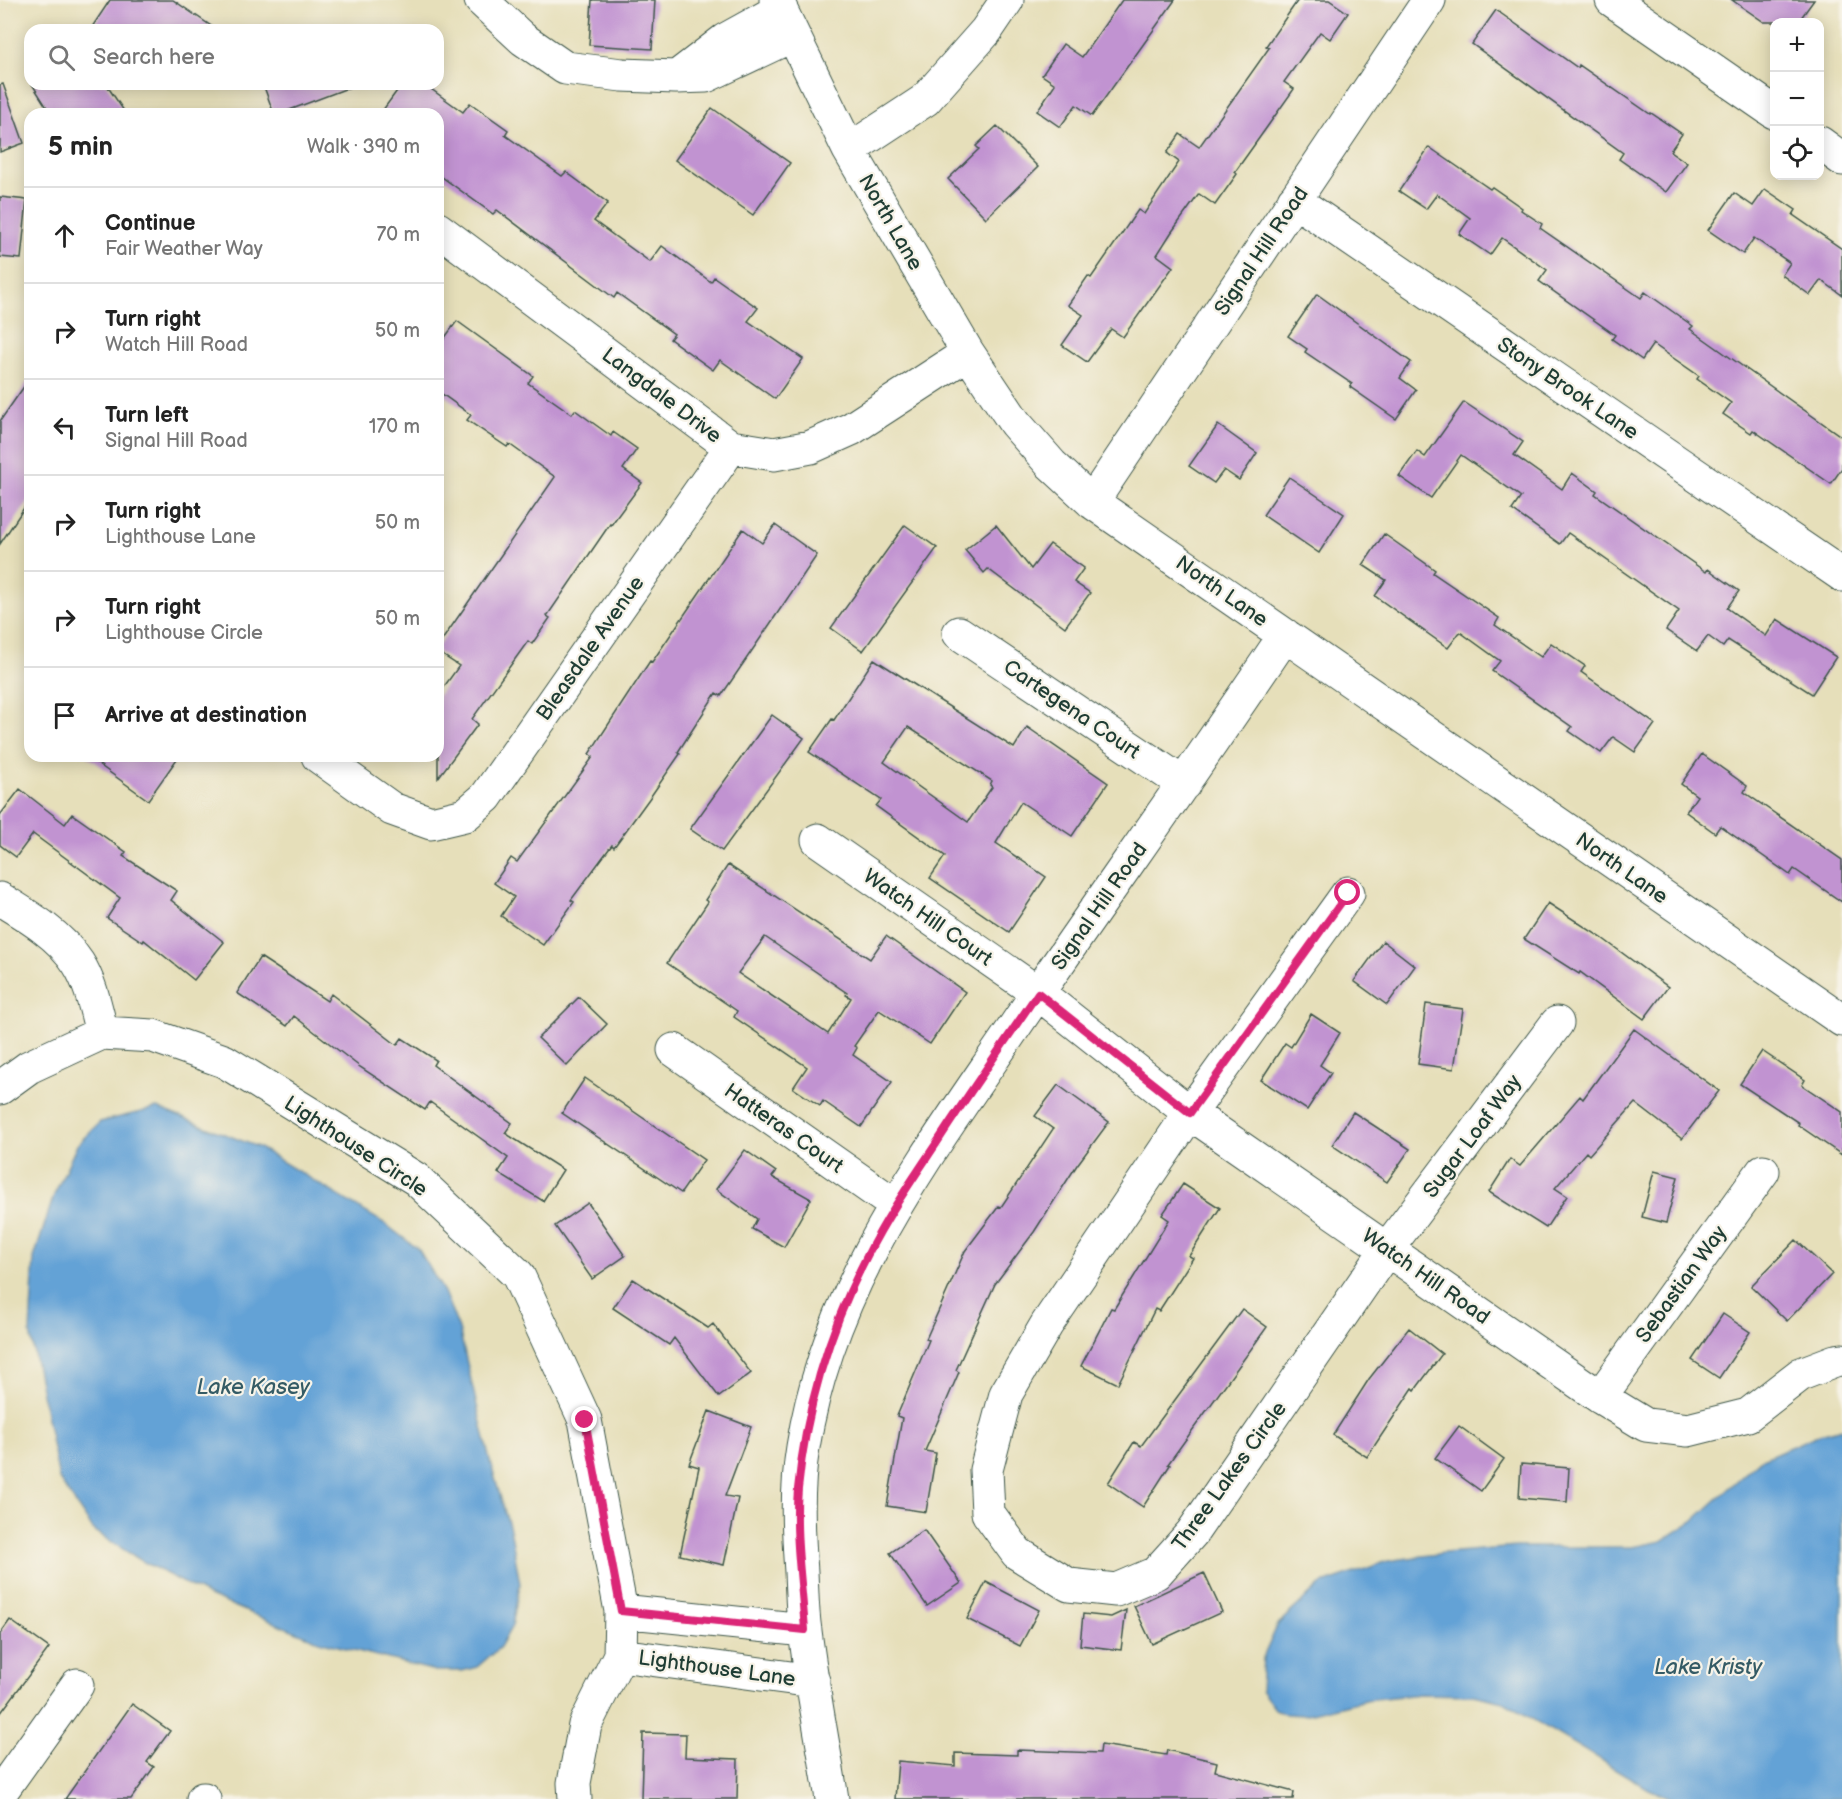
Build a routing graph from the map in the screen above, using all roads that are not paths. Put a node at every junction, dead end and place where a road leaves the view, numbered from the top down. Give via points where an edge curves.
1 (481, 0) edge
2 (1007, 0) edge
3 (1429, 0) edge
4 (1612, 0) edge
5 (783, 15) edge
6 (1770, 109) edge
7 (1824, 146) edge
8 (849, 150) junction
9 (1842, 159) edge
10 (1294, 200) junction
11 (444, 233) edge
12 (968, 353) junction
13 (731, 447) junction
14 (1092, 502) junction
15 (1842, 575) edge
16 (960, 633) dead end
17 (1285, 635) junction
18 (327, 762) edge
19 (1184, 784) junction
20 (818, 840) dead end
21 (1348, 893) dead end
22 (0, 899) edge
23 (1038, 993) junction
24 (1842, 1020) edge
25 (1557, 1023) dead end
26 (102, 1033) junction
27 (674, 1050) dead end
28 (0, 1088) edge
29 (1190, 1113) junction
30 (1763, 1171) dead end
31 (895, 1205) junction
32 (1387, 1249) junction
33 (1842, 1360) edge
34 (1600, 1397) junction
35 (621, 1611) junction
36 (805, 1630) junction
37 (620, 1655) junction
38 (813, 1681) junction
39 (77, 1685) dead end
40 (0, 1793) edge
41 (575, 1799) edge
42 (832, 1799) edge

1 - 5 street via 524,39 565,68 622,75 676,77 725,40
2 - 8 street via 986,31 925,100
3 - 10 street, Signal Hill Road
4 - 6 street
5 - 8 street, North Lane
7 - 9 street
8 - 12 street, North Lane
10 - 14 street, Signal Hill Road
10 - 15 street, Stony Brook Lane
11 - 13 street, Langdale Drive
12 - 13 street, Langdale Drive via 851,429 811,447 774,454
12 - 14 street, North Lane via 1016,423
13 - 18 street, Bleasdale Avenue via 486,797 465,815 431,823 392,808
14 - 17 street, North Lane
16 - 19 street, Cartegena Court
17 - 19 street, Signal Hill Road
17 - 24 street, North Lane
19 - 23 street, Signal Hill Road
20 - 23 street, Watch Hill Court
21 - 29 street, Three Lakes Circle
22 - 26 street via 45,928 78,963
23 - 29 street, Watch Hill Road
23 - 31 street, Signal Hill Road
25 - 32 street, Sugar Loaf Way
26 - 28 street, Lighthouse Circle via 29,1067
26 - 35 street, Lighthouse Circle via 153,1036 224,1061 416,1179 518,1275 585,1420
27 - 31 street, Hatteras Court
29 - 32 street, Watch Hill Road
29 - 32 street, Three Lakes Circle via 1047,1324 1006,1394 986,1470 988,1513 1017,1553 1069,1585 1116,1590 1156,1573 1192,1533
30 - 34 street, Sebastian Way
31 - 36 street, Signal Hill Road via 843,1308 824,1359 805,1436 798,1492
32 - 34 street, Watch Hill Road
33 - 34 street, Watch Hill Road via 1802,1374 1748,1415 1688,1430 1646,1425
35 - 36 street
35 - 37 street, Lighthouse Circle
36 - 38 street, Signal Hill Road
37 - 38 street, Lighthouse Lane
37 - 41 street, Lighthouse Circle via 585,1725 574,1783
38 - 42 street, Signal Hill Road
39 - 40 street

